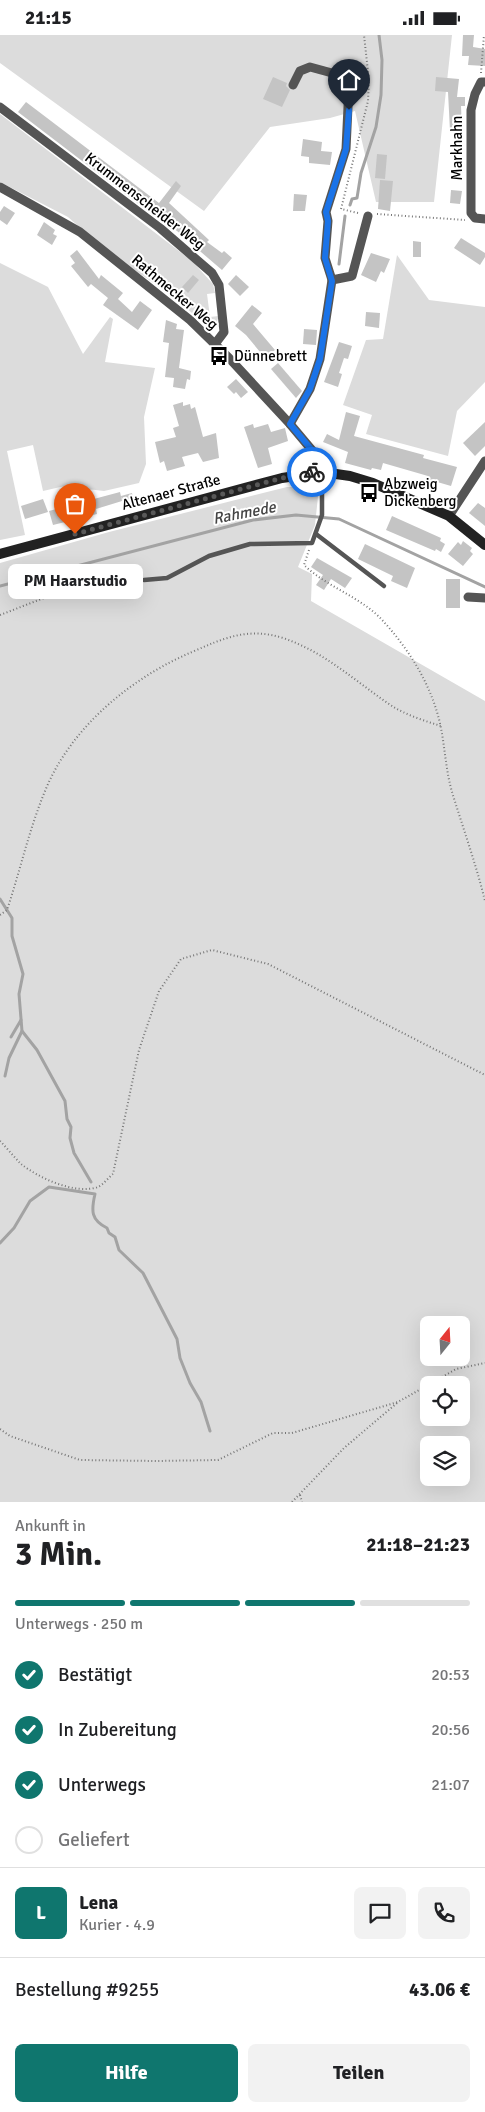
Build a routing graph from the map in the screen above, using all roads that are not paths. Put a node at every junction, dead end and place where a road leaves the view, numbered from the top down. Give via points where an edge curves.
1 (483, 82) edge
2 (293, 85) dead end
3 (0, 107) edge
4 (0, 187) edge
5 (368, 216) road end
6 (485, 219) edge
7 (332, 281) junction
8 (216, 344) junction
9 (290, 424) junction
10 (485, 461) edge
11 (322, 472) junction
12 (448, 516) junction
13 (316, 534) junction
14 (485, 545) edge
15 (0, 554) edge
16 (144, 580) road end
17 (384, 587) dead end
18 (468, 597) dead end
19 (485, 598) edge

1 - 6 street, Markhahn via 475,94 471,110 471,213 475,218
2 - 7 street via 300,71 310,67 343,76 349,86 346,149 326,212 325,258
3 - 8 street, Krummenscheider Weg via 160,229 212,273 218,285 224,332
4 - 8 street, Rathmecker Weg via 80,232
5 - 7 street via 352,276
7 - 9 street via 320,359 310,389
8 - 9 street, Rathmecker Weg
9 - 11 street, Rathmecker Weg via 316,455
10 - 12 street
11 - 12 main road, Altenaer Straße via 373,483
11 - 13 lane via 322,515
11 - 15 main road, Altenaer Straße via 282,478
12 - 14 main road, Altenaer Straße
13 - 16 lane via 312,543 250,544 210,556 167,577
13 - 17 lane
18 - 19 street

